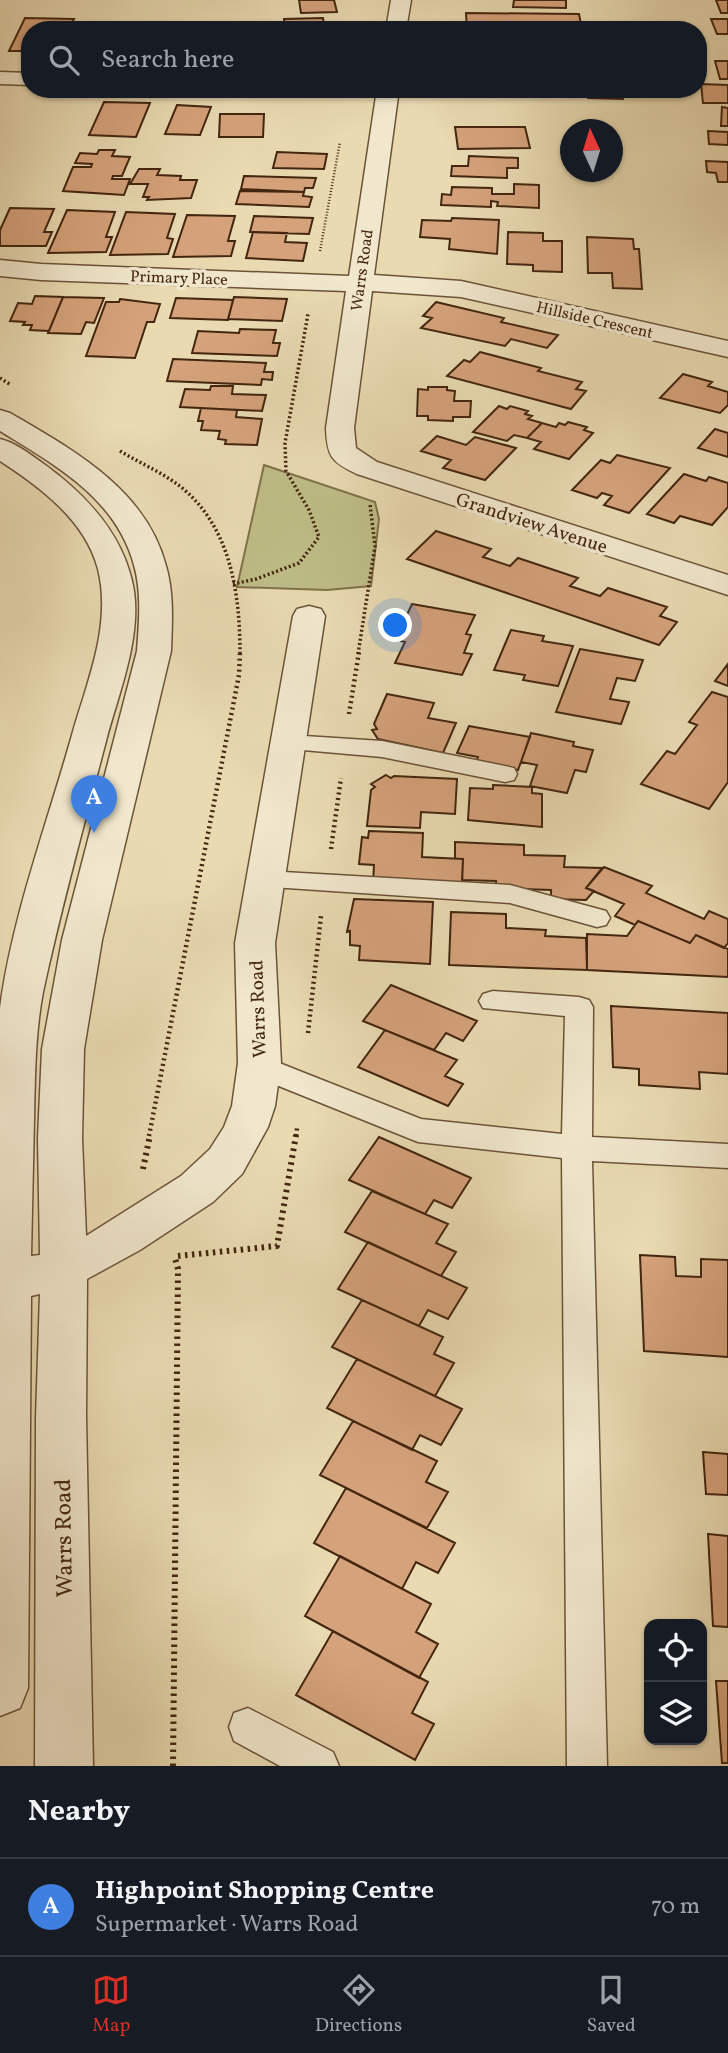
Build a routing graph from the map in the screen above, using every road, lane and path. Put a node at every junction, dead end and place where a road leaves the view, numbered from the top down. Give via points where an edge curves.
1 (401, 0) edge
2 (398, 21) edge
3 (0, 78) edge
4 (21, 79) edge
5 (387, 98) edge
6 (0, 268) edge
7 (360, 278) junction
8 (728, 349) edge
9 (0, 378) edge
10 (12, 405) edge
11 (0, 448) edge
12 (117, 449) dead end
13 (341, 450) joint
14 (728, 584) edge
15 (309, 616) dead end
16 (289, 743) junction
17 (505, 774) dead end
18 (266, 880) junction
19 (597, 918) dead end
20 (493, 1001) dead end
21 (259, 1066) junction
22 (577, 1148) junction
23 (728, 1156) edge
24 (160, 1214) junction
25 (64, 1269) junction
26 (8, 1280) junction
27 (0, 1688) edge
28 (248, 1727) dead end
29 (64, 1766) edge
30 (173, 1766) edge
31 (319, 1766) edge
32 (587, 1766) edge

1 - 2 street
3 - 4 street
5 - 7 street, Warrs Road
6 - 7 street, Primary Place
7 - 8 street, Hillside Crescent via 461,289
7 - 13 street, Warrs Road
9 - 10 path
10 - 25 street via 120,505 137,528 155,581 158,615 154,651 82,940 63,1049
11 - 26 street via 36,471 91,521 113,567 119,593 110,661 22,997 9,1150
12 - 24 path via 187,492 203,509 230,565 240,625 239,675 143,1163 143,1185
13 - 14 street, Grandview Avenue via 367,468
15 - 16 street, Warrs Road
16 - 17 lane via 382,749
16 - 18 street, Warrs Road
18 - 19 lane via 510,894
18 - 21 street, Warrs Road via 254,965
20 - 22 lane via 579,1007
21 - 22 lane via 418,1130
21 - 24 street, Warrs Road via 246,1126 233,1153 194,1193
22 - 23 lane
22 - 32 lane
24 - 25 street, Warrs Road
24 - 30 path via 178,1269
25 - 26 street, Warrs Road
25 - 29 street, Warrs Road
26 - 27 street
28 - 31 lane

